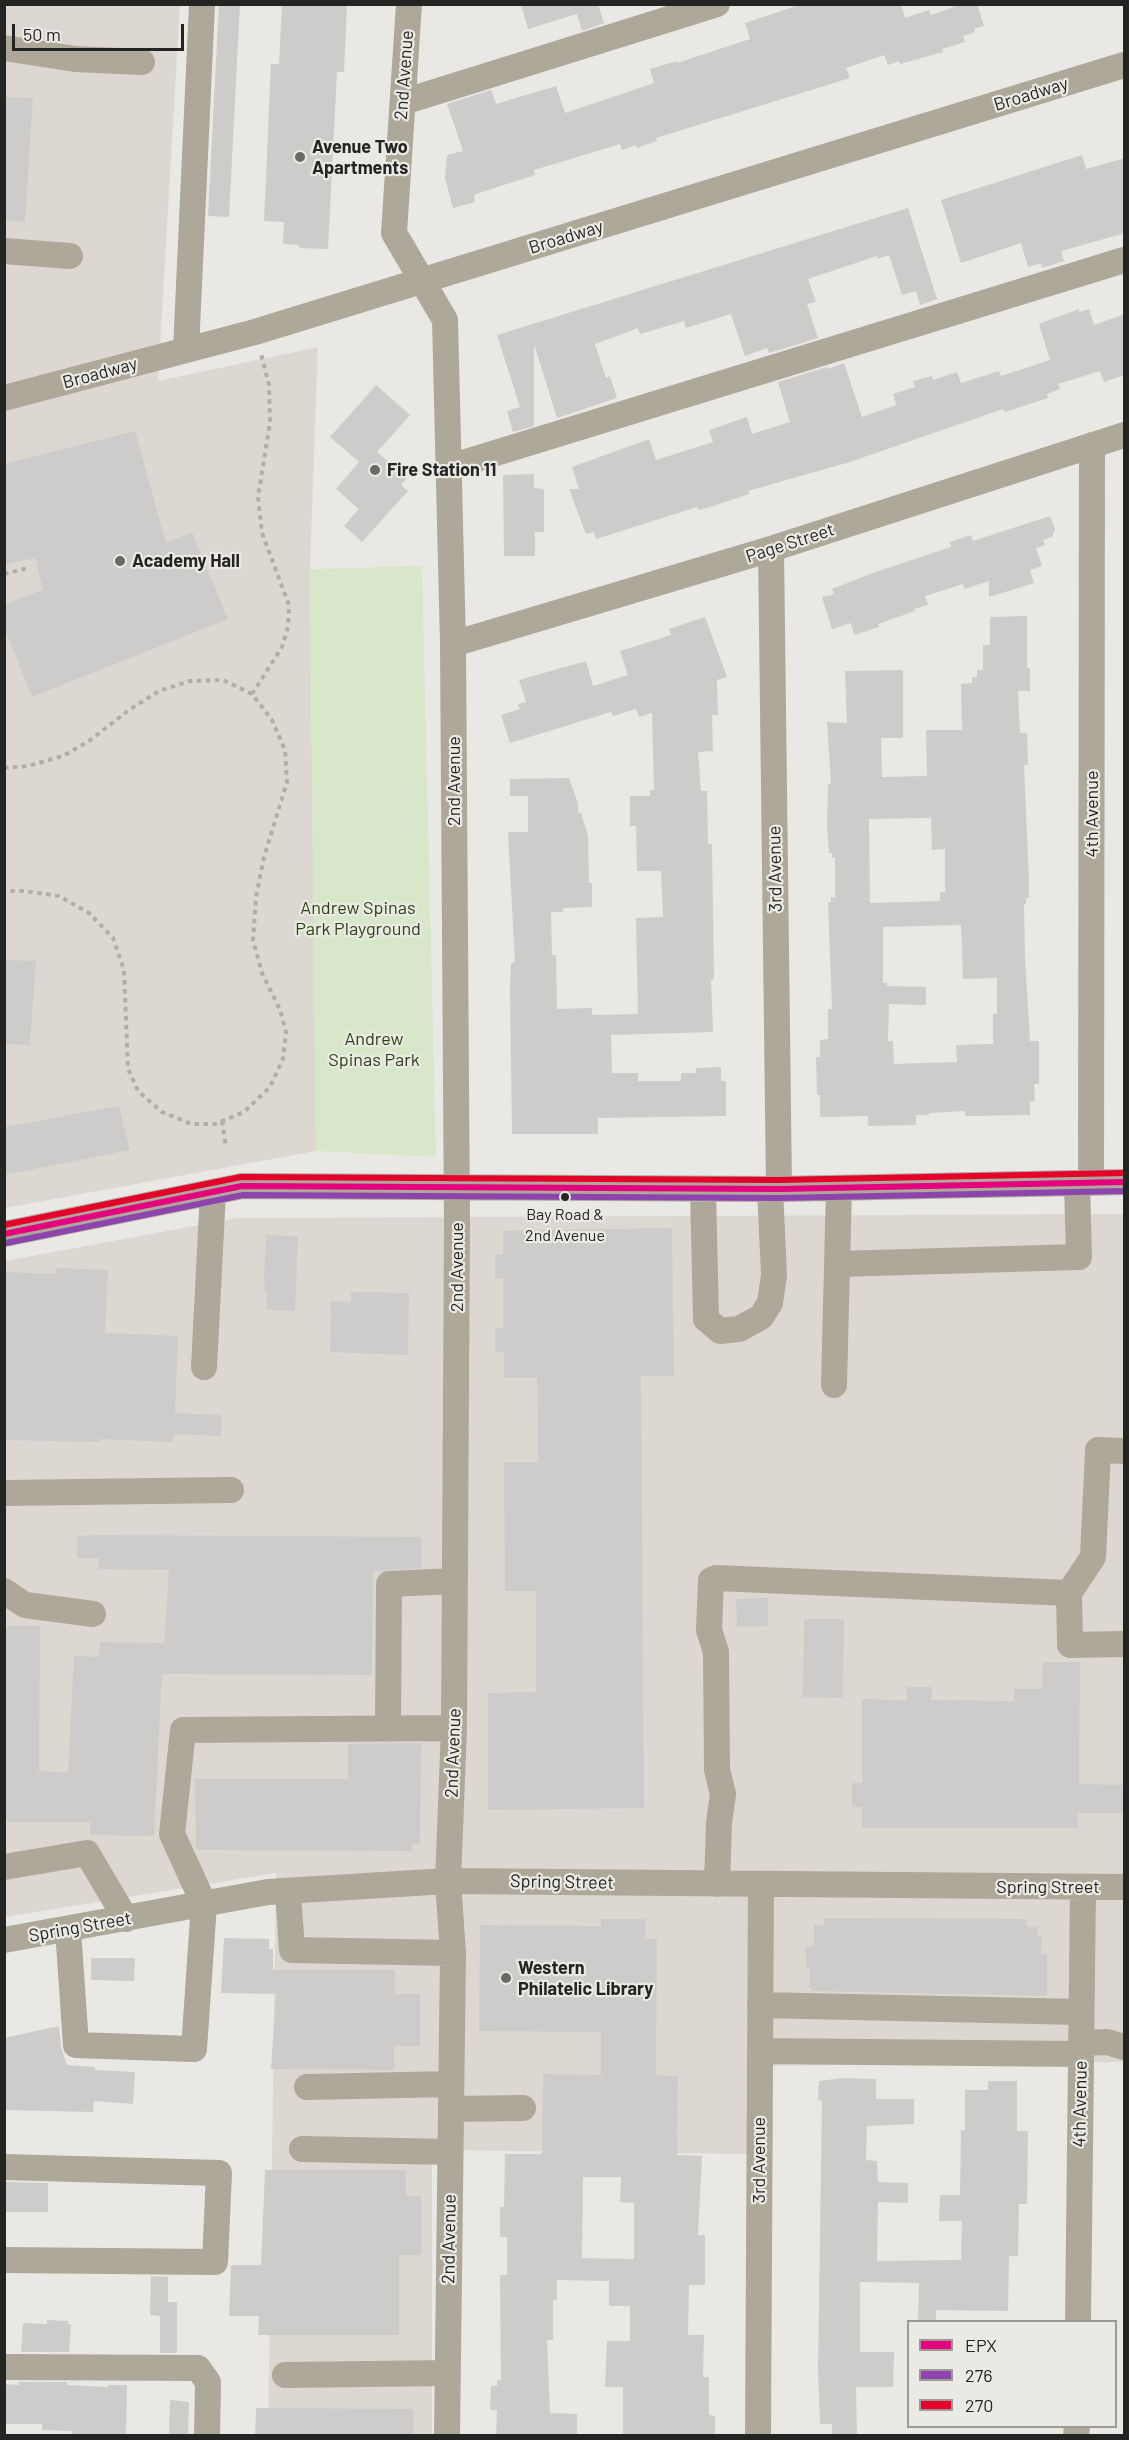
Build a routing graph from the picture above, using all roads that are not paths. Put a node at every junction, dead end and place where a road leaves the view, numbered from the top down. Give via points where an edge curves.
1 (202, 4) edge
2 (409, 4) edge
3 (717, 4) edge
4 (4, 48) edge
5 (142, 62) dead end
6 (1125, 65) edge
7 (403, 102) junction
8 (4, 251) edge
9 (70, 256) dead end
10 (1125, 260) edge
11 (422, 282) junction
12 (186, 350) junction
13 (4, 398) edge
14 (1125, 435) edge
15 (1092, 445) junction
16 (450, 467) junction
17 (771, 549) junction
18 (453, 644) junction
19 (1125, 1182) edge
20 (1084, 1183) junction
21 (838, 1188) junction
22 (457, 1189) junction
23 (703, 1189) junction
24 (775, 1189) junction
25 (213, 1192) junction
26 (4, 1234) edge
27 (837, 1264) junction
28 (204, 1367) dead end
29 (834, 1385) dead end
30 (1125, 1451) edge
31 (231, 1490) dead end
32 (4, 1493) edge
33 (455, 1581) junction
34 (4, 1591) edge
35 (1069, 1593) junction
36 (93, 1614) dead end
37 (1125, 1644) edge
38 (388, 1728) junction
39 (454, 1728) junction
40 (4, 1868) edge
41 (448, 1881) junction
42 (717, 1884) junction
43 (760, 1885) junction
44 (1083, 1887) junction
45 (1125, 1887) edge
46 (288, 1892) junction
47 (204, 1904) junction
48 (126, 1919) junction
49 (68, 1930) junction
50 (4, 1940) edge
51 (453, 1953) junction
52 (760, 2005) junction
53 (1081, 2012) junction
54 (1125, 2047) edge
55 (1081, 2049) junction
56 (760, 2051) junction
57 (307, 2087) dead end
58 (451, 2096) junction
59 (523, 2108) dead end
60 (302, 2149) dead end
61 (450, 2152) junction
62 (4, 2167) edge
63 (4, 2260) edge
64 (1078, 2320) edge
65 (4, 2367) edge
66 (448, 2373) junction
67 (285, 2375) dead end
68 (207, 2436) edge
69 (447, 2436) edge
70 (758, 2436) edge

1 - 12 street
2 - 7 street, 2nd Avenue
3 - 7 street
4 - 5 street via 75,59
6 - 11 street, Broadway
7 - 11 street, 2nd Avenue via 394,233
8 - 9 street
10 - 16 street
11 - 12 street, Broadway
11 - 16 street, 2nd Avenue via 445,321
12 - 13 street, Broadway
14 - 15 street, Page Street
15 - 17 street, Page Street
15 - 20 street, 4th Avenue
16 - 18 street, 2nd Avenue
17 - 18 street, Page Street
17 - 24 street, 3rd Avenue
18 - 22 street, 2nd Avenue
19 - 20 street
20 - 21 street
20 - 27 street, 4th Avenue via 1078,1257
21 - 24 street
21 - 27 street
22 - 23 street
22 - 25 street via 242,1186
22 - 33 street, 2nd Avenue
23 - 24 street
23 - 24 street, 3rd Avenue via 706,1319 720,1331 739,1329 760,1317 770,1303
25 - 26 street
25 - 28 street
27 - 29 street
30 - 35 street via 1098,1450 1093,1557
31 - 32 street
33 - 38 street via 389,1584
33 - 39 street, 2nd Avenue
34 - 36 street via 25,1605
35 - 37 street via 1070,1645
35 - 42 street via 711,1580 709,1630 716,1652 717,1770 723,1794
38 - 39 street
38 - 47 street via 183,1730 172,1834
39 - 41 street, 2nd Avenue
40 - 48 street via 87,1853
41 - 42 street, Spring Street
41 - 46 street, Spring Street
41 - 51 street, 2nd Avenue
42 - 43 street, Spring Street
43 - 44 street, Spring Street
43 - 52 street, 3rd Avenue
44 - 45 street, Spring Street
44 - 53 street, 4th Avenue
46 - 47 street, Spring Street
46 - 51 street via 292,1950
47 - 48 street, Spring Street
47 - 49 street via 194,2049 76,2045
48 - 49 street, Spring Street
49 - 50 street, Spring Street
51 - 58 street, 2nd Avenue
52 - 53 street
52 - 56 street, 3rd Avenue
53 - 55 street, 4th Avenue
54 - 55 street via 1107,2043
55 - 56 street
55 - 64 street, 4th Avenue
56 - 70 street, 3rd Avenue
57 - 58 street
58 - 59 street
58 - 61 street, 2nd Avenue
60 - 61 street
61 - 66 street, 2nd Avenue
62 - 63 street via 219,2173 214,2262
65 - 68 street via 198,2368 208,2382
66 - 67 street
66 - 69 street, 2nd Avenue

